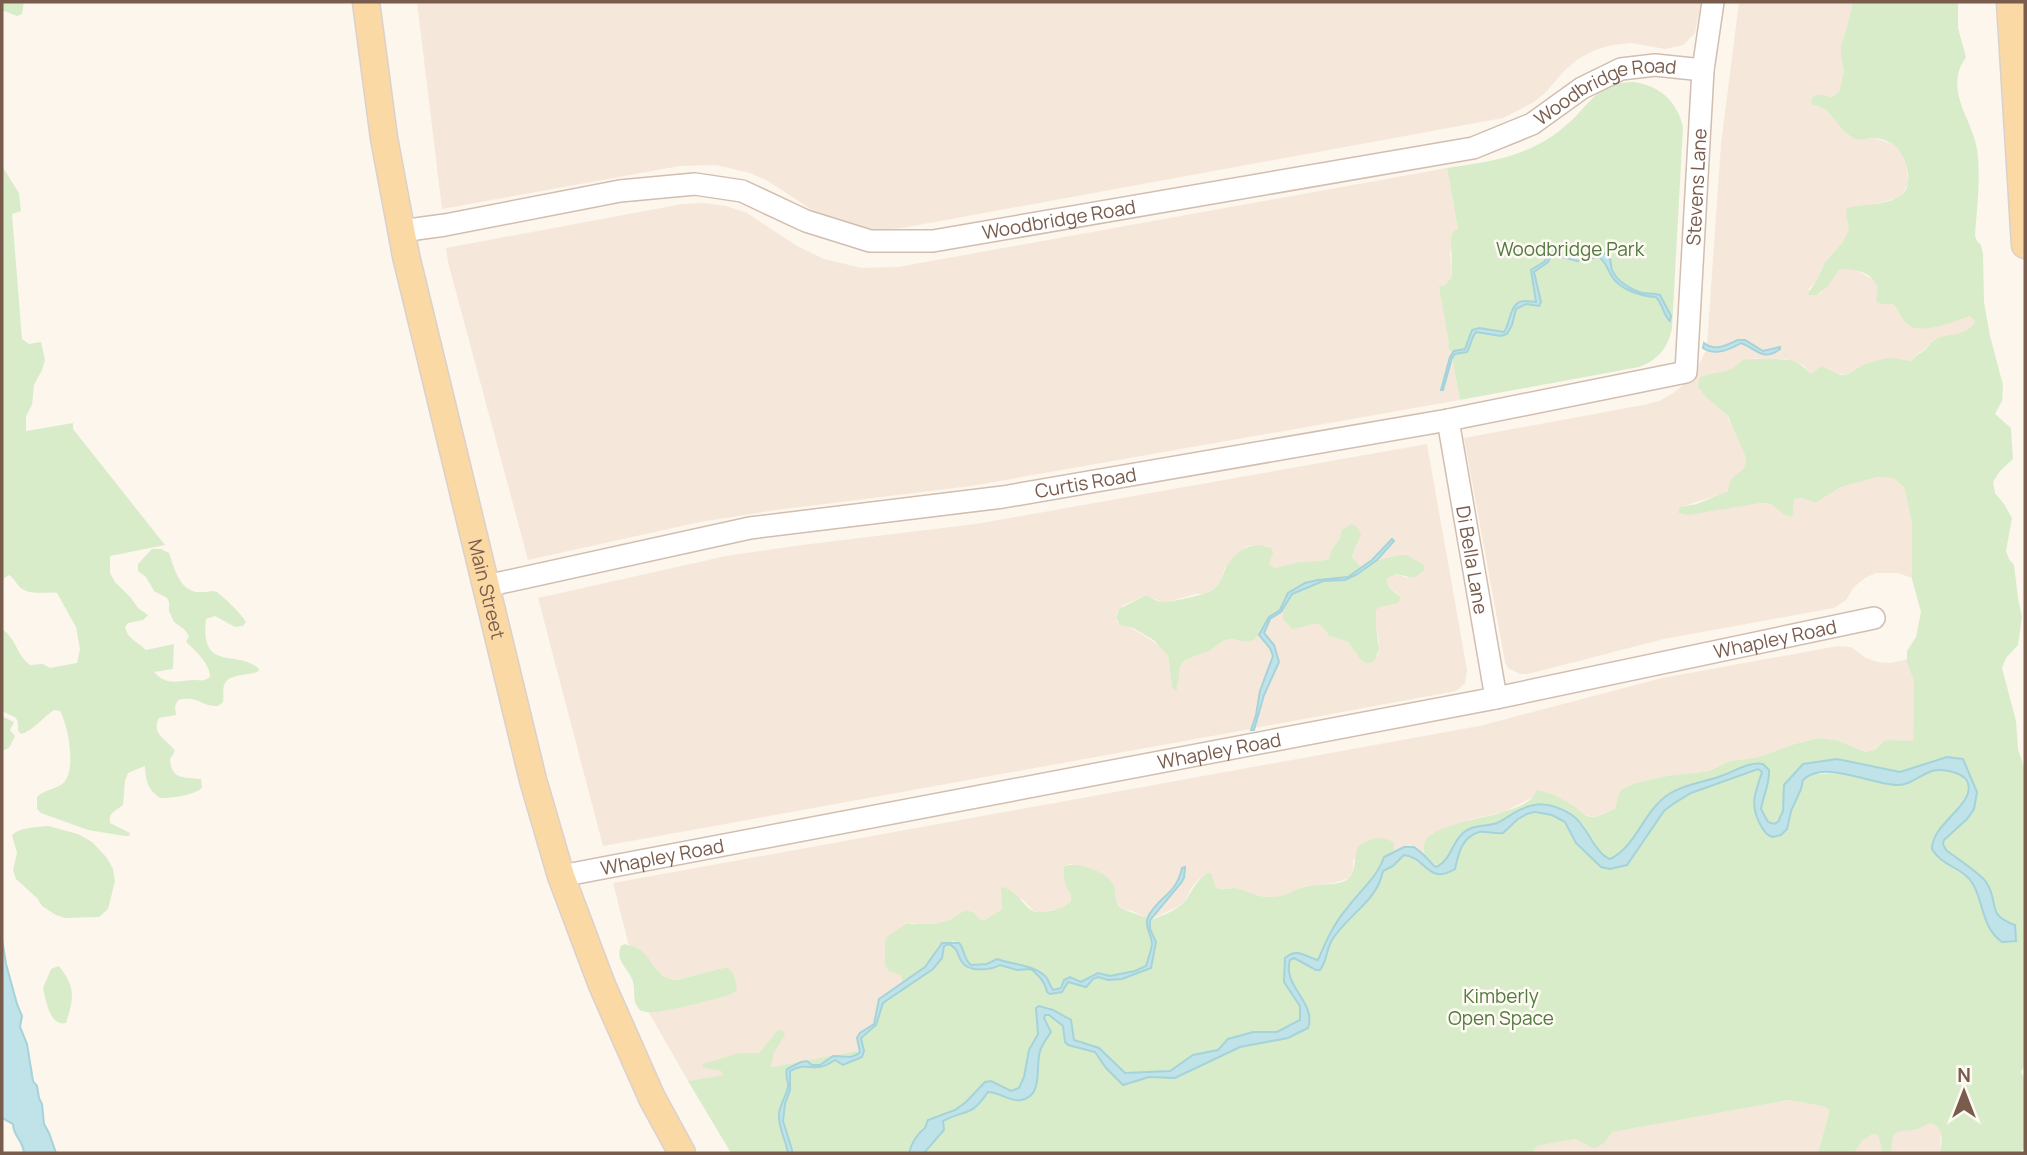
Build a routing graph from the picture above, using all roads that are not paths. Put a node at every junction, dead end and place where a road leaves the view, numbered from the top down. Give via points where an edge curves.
1 (366, 2) edge
2 (1713, 2) edge
3 (2010, 2) edge
4 (1703, 70) junction
5 (401, 231) junction
6 (2025, 245) edge
7 (1686, 372) joint
8 (1448, 420) junction
9 (486, 586) junction
10 (1874, 618) dead end
11 (1496, 698) junction
12 (561, 876) junction
13 (682, 1153) edge

1 - 5 main road, Main Street
2 - 4 street, Stevens Lane
3 - 6 main road
4 - 5 street, Woodbridge Road via 1655,65 1621,69 1582,88 1532,124 1473,148 933,241 870,241 806,221 742,191 695,184 620,191
4 - 7 street, Stevens Lane
5 - 9 main road, Main Street
7 - 8 street, Curtis Road
8 - 9 street, Curtis Road via 1003,497 750,528
8 - 11 street, Di Bella Lane
9 - 12 main road, Main Street
10 - 11 street, Whapley Road
11 - 12 street, Whapley Road
12 - 13 main road, Main Street via 617,1021

